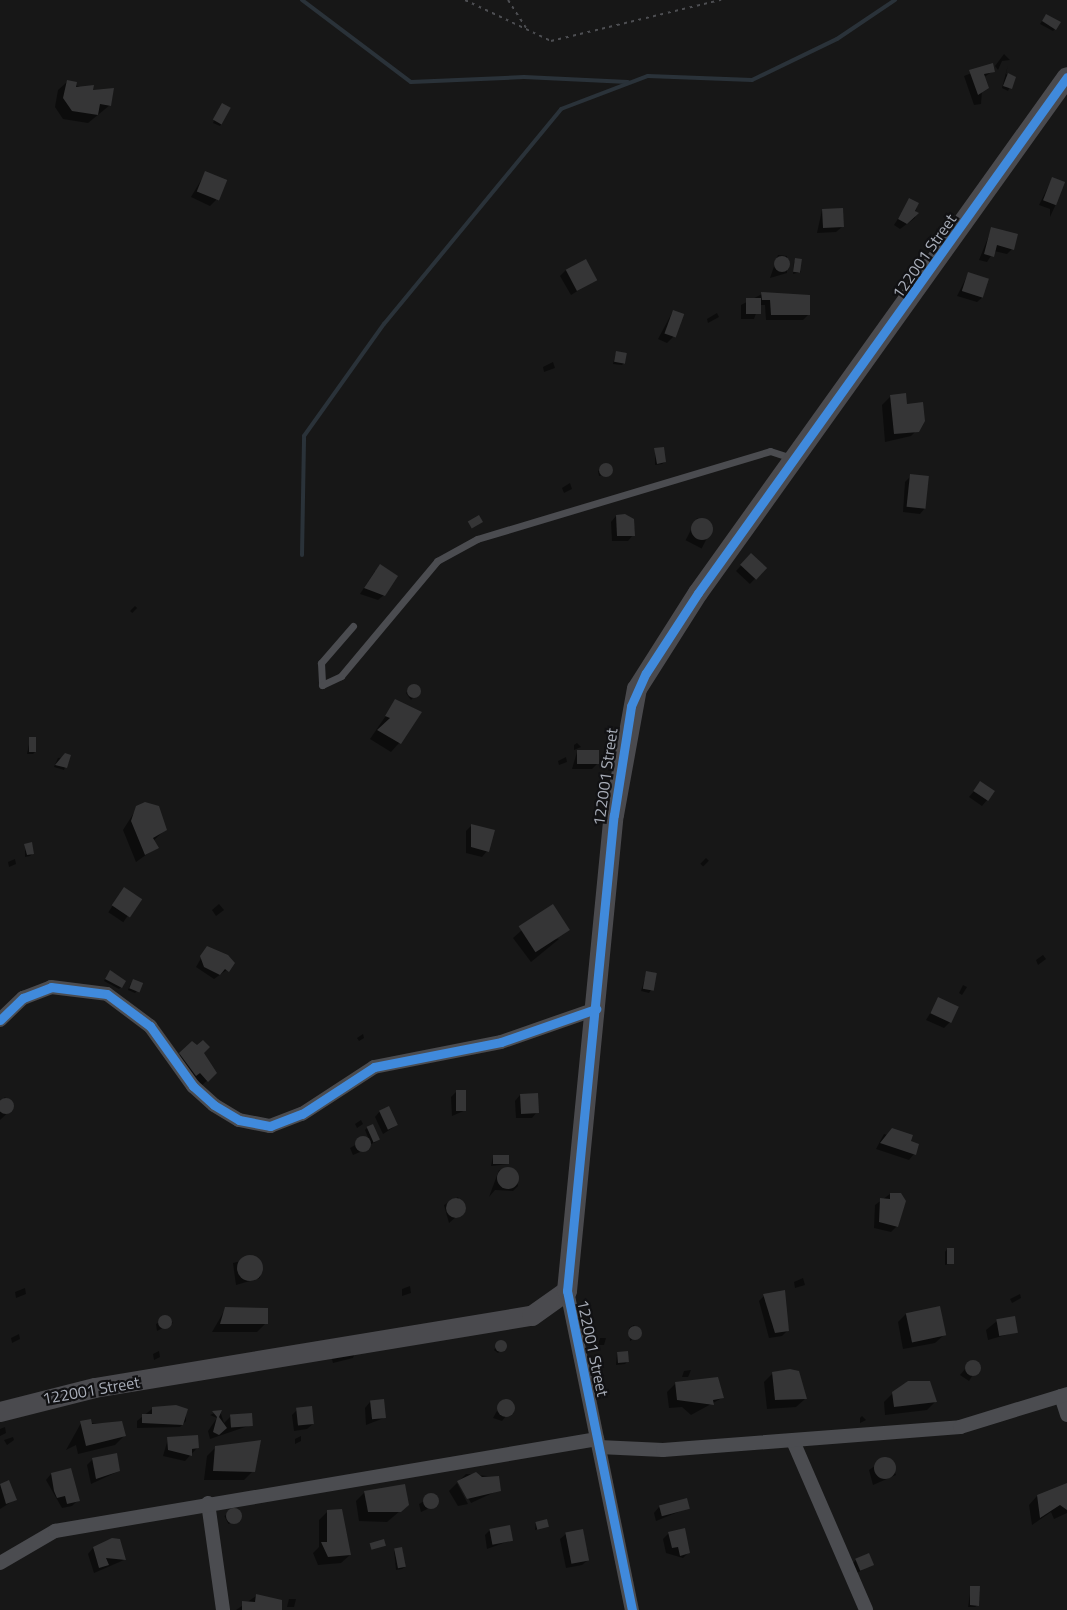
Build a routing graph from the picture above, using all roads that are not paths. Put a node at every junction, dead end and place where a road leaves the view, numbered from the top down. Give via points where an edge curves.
1 (1067, 77) edge
2 (798, 460) junction
3 (353, 626) dead end
4 (596, 1008) junction
5 (0, 1020) edge
6 (567, 1291) junction
7 (1064, 1395) edge
8 (0, 1412) edge
9 (1067, 1415) edge
10 (793, 1441) junction
11 (598, 1443) junction
12 (208, 1503) junction
13 (0, 1563) edge
14 (223, 1610) edge
15 (632, 1610) edge
16 (866, 1610) edge

1 - 2 street, 122001 Street
2 - 3 lane via 770,451 477,539 437,561 341,676 322,685 321,663
2 - 4 street, 122001 Street via 698,593 637,689 614,814
4 - 5 street via 478,1047 374,1067 302,1114 270,1126 239,1120 214,1105 193,1086 150,1026 107,994 51,987 23,998
4 - 6 street, 122001 Street
6 - 8 street, 122001 Street via 532,1316 95,1388
6 - 11 street, 122001 Street
7 - 9 street
7 - 10 street via 960,1427
10 - 11 street via 663,1450
10 - 16 street
11 - 12 street
11 - 15 street, 122001 Street
12 - 13 street via 55,1531
12 - 14 street

